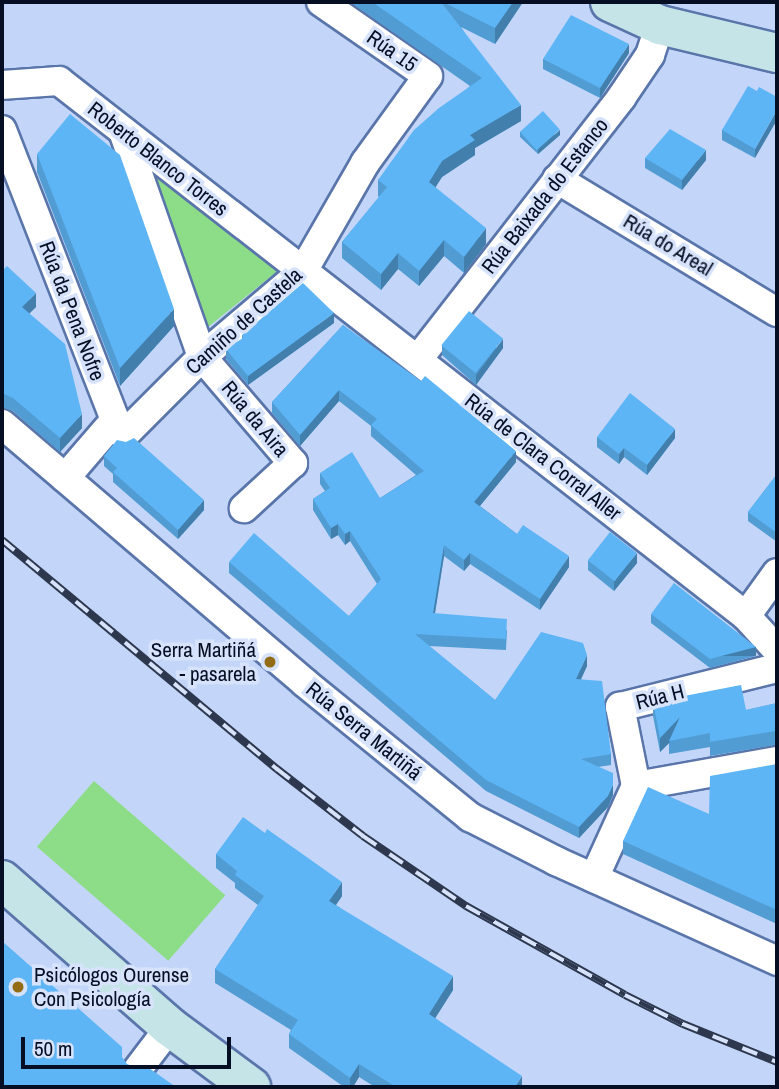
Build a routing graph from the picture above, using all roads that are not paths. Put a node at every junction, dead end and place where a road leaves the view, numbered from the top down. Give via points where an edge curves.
1 (321, 2) edge
2 (610, 2) edge
3 (660, 25) junction
4 (766, 47) edge
5 (428, 76) joint
6 (2, 85) edge
7 (2, 130) edge
8 (122, 131) junction
9 (557, 179) junction
10 (303, 271) junction
11 (777, 312) edge
12 (202, 357) junction
13 (418, 359) junction
14 (115, 420) junction
15 (2, 424) edge
16 (65, 478) junction
17 (244, 508) dead end
18 (777, 573) edge
19 (746, 616) junction
20 (777, 650) edge
21 (777, 668) edge
22 (771, 762) edge
23 (636, 786) junction
24 (594, 878) junction
25 (2, 880) edge
26 (777, 961) edge
27 (170, 1027) junction
28 (138, 1069) edge
29 (250, 1087) edge

1 - 5 street, Rúa 15
2 - 3 street
3 - 4 street
3 - 9 street, Rúa Baixada do Estanco via 650,55
5 - 10 street, Camiño de Castela via 365,163
6 - 8 street, Roberto Blanco Torres via 59,81
7 - 14 street, Rúa da Pena Nofre
8 - 10 street, Roberto Blanco Torres
8 - 12 street
9 - 11 street, Rúa do Areal
9 - 13 street, Rúa Baixada do Estanco
10 - 12 street, Camiño de Castela
10 - 13 street, Rúa de Clara Corral Aller
12 - 14 street, Camiño de Castela via 124,435
12 - 17 street, Rúa da Aira via 293,463
13 - 19 street, Rúa de Clara Corral Aller
14 - 16 street
15 - 16 street, Rúa Serra Martiñá
16 - 24 street, Rúa Serra Martiñá via 470,817
18 - 19 street
19 - 20 street, Rúa de Clara Corral Aller
21 - 23 street, Rúa H via 620,706
22 - 23 street
23 - 24 street
24 - 26 street, Rúa Serra Martiñá
25 - 27 street
27 - 28 street
27 - 29 street

